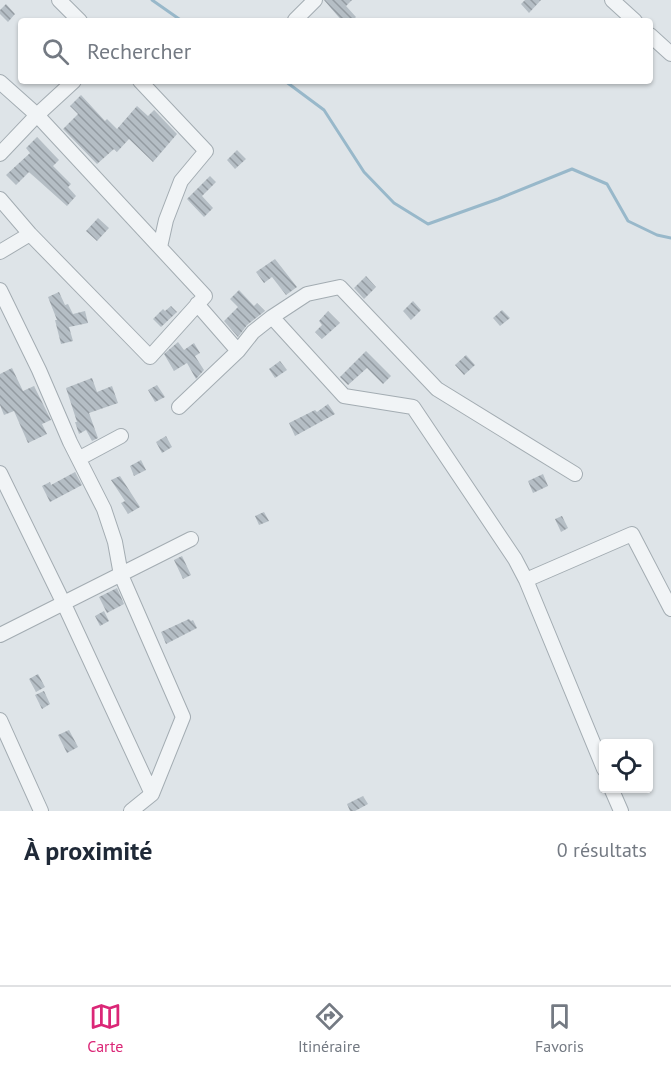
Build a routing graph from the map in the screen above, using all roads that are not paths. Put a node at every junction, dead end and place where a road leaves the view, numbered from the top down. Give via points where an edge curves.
1 (59, 0) edge
2 (315, 0) edge
3 (612, 0) edge
4 (77, 18) edge
5 (297, 18) edge
6 (632, 18) edge
7 (653, 38) edge
8 (671, 54) edge
9 (0, 82) edge
10 (71, 84) edge
11 (143, 84) edge
12 (37, 115) junction
13 (0, 154) edge
14 (0, 200) edge
15 (30, 234) junction
16 (160, 247) junction
17 (0, 252) edge
18 (0, 290) edge
19 (197, 304) junction
20 (272, 317) junction
21 (238, 351) junction
22 (179, 407) dead end
23 (121, 436) dead end
24 (80, 458) junction
25 (0, 473) edge
26 (575, 474) dead end
27 (191, 539) dead end
28 (121, 575) junction
29 (526, 580) junction
30 (64, 604) junction
31 (671, 609) edge
32 (0, 635) edge
33 (0, 720) edge
34 (599, 759) edge
35 (613, 793) edge
36 (152, 794) junction
37 (41, 811) edge
38 (131, 811) edge
39 (621, 811) edge

1 - 4 street
2 - 5 street
3 - 6 street
7 - 8 street
9 - 12 street
10 - 12 street
11 - 16 street via 206,151 181,181
12 - 13 street
12 - 16 street
14 - 15 street
15 - 17 street
15 - 19 street via 150,357
16 - 19 street via 205,296
18 - 24 street
19 - 21 street
20 - 21 street
20 - 26 street via 307,294 340,287 437,388
20 - 29 street via 344,396 413,406
21 - 22 street
23 - 24 street
24 - 28 street via 104,509
25 - 30 street
27 - 28 street
28 - 30 street
28 - 36 street via 183,717
29 - 31 street via 632,534
29 - 34 street
30 - 32 street
30 - 36 street
33 - 37 street
35 - 39 street
36 - 38 street

